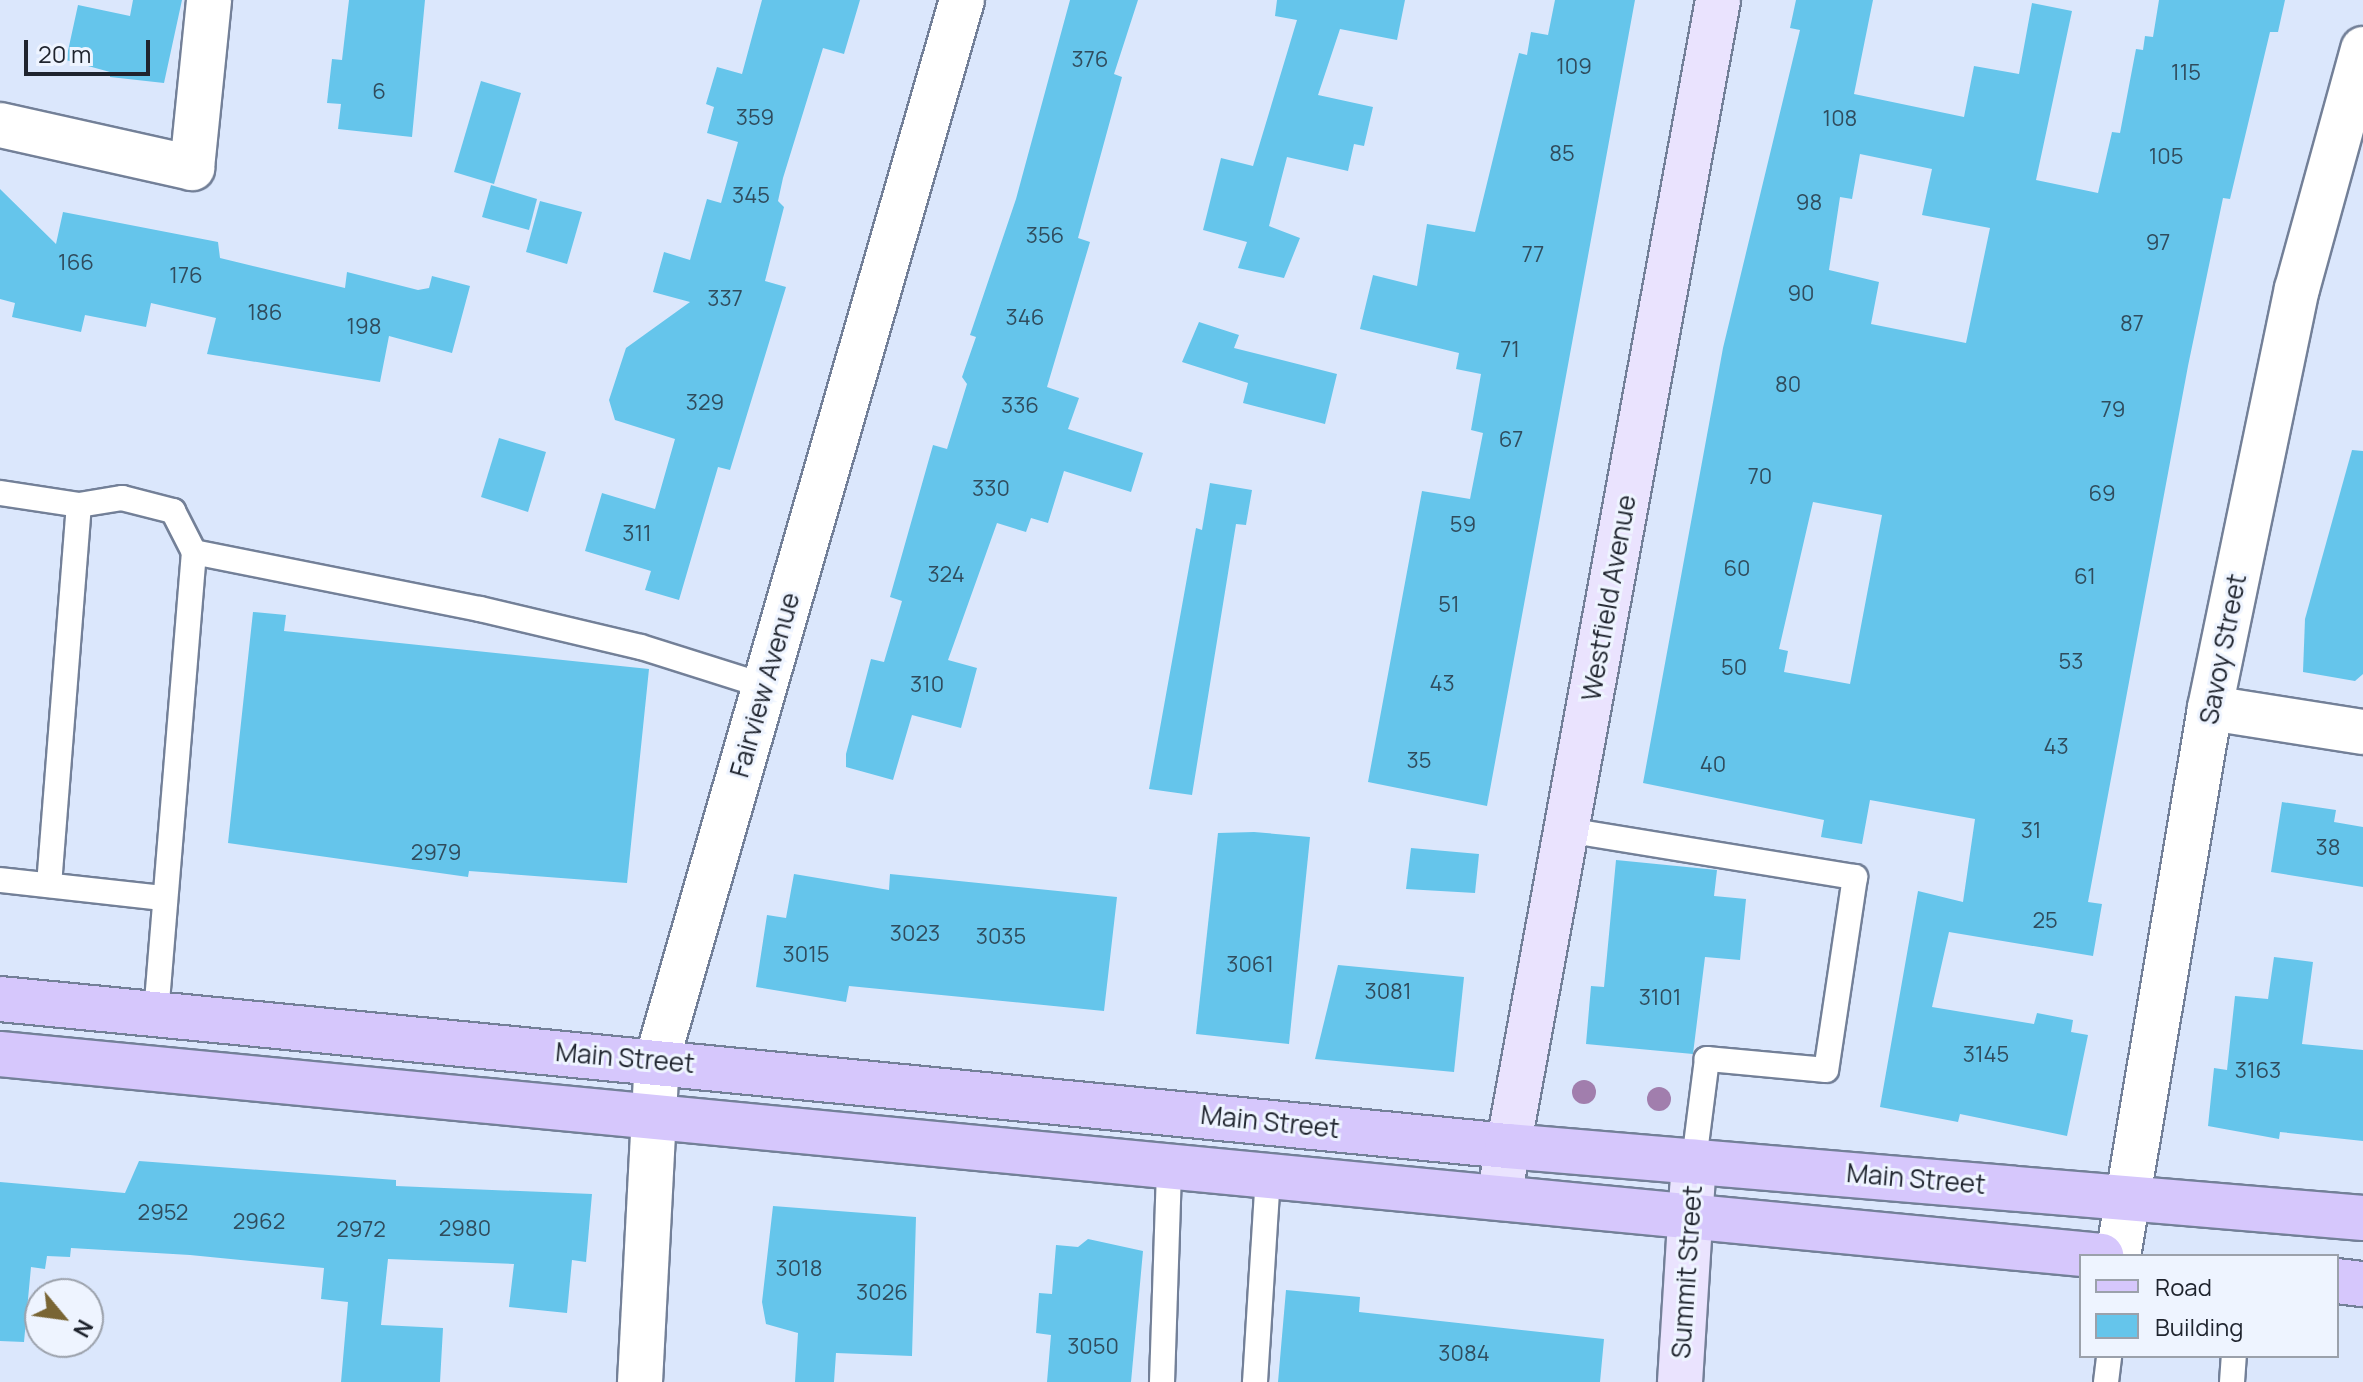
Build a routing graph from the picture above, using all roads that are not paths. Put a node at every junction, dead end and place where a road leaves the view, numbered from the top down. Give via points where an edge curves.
1 (209, 0) edge
2 (962, 0) edge
3 (1718, 0) edge
4 (2363, 49) edge
5 (0, 125) edge
6 (0, 493) edge
7 (79, 505) junction
8 (194, 552) junction
9 (765, 686) junction
10 (2210, 708) junction
11 (2363, 732) edge
12 (1567, 830) junction
13 (0, 880) edge
14 (49, 885) junction
15 (162, 898) junction
16 (0, 999) edge
17 (167, 1015) junction
18 (0, 1054) edge
19 (657, 1060) junction
20 (172, 1074) junction
21 (651, 1120) junction
22 (1507, 1146) junction
23 (1694, 1161) junction
24 (1169, 1167) junction
25 (1268, 1176) junction
26 (1499, 1197) junction
27 (2128, 1197) junction
28 (1690, 1214) junction
29 (2363, 1218) edge
30 (2081, 1254) edge
31 (2118, 1254) edge
32 (2339, 1281) edge
33 (2363, 1284) edge
34 (2109, 1358) edge
35 (2234, 1358) edge
36 (640, 1382) edge
37 (1162, 1382) edge
38 (1255, 1382) edge
39 (1680, 1382) edge
40 (2106, 1382) edge
41 (2232, 1382) edge

1 - 5 street via 192,168
2 - 9 street, Fairview Avenue
3 - 12 street, Westfield Avenue
4 - 10 street, Savoy Street via 2297,289
6 - 7 lane
7 - 8 lane via 122,498 173,511
7 - 14 lane
8 - 9 lane via 641,647
8 - 15 lane
9 - 19 street, Fairview Avenue
10 - 11 street
10 - 27 street, Savoy Street
12 - 22 street, Westfield Avenue
12 - 23 lane via 1855,877 1826,1070 1707,1059
13 - 14 lane
14 - 15 lane
15 - 17 lane
16 - 17 main road, Main Street
17 - 19 main road, Main Street
17 - 20 main road
18 - 20 main road, Main Street
19 - 21 street, Fairview Avenue
19 - 22 main road, Main Street
20 - 21 main road, Main Street
21 - 24 main road, Main Street
21 - 36 street, Fairview Avenue
22 - 23 main road, Main Street
22 - 26 street, Westfield Avenue
23 - 27 main road, Main Street
23 - 28 street, Summit Street
24 - 25 main road, Main Street
24 - 37 lane
25 - 26 main road, Main Street
25 - 38 lane
26 - 28 main road, Main Street
27 - 29 main road, Main Street
27 - 31 street, Savoy Street
28 - 30 main road, Main Street
28 - 39 street, Summit Street
32 - 33 main road
34 - 40 lane
35 - 41 lane

